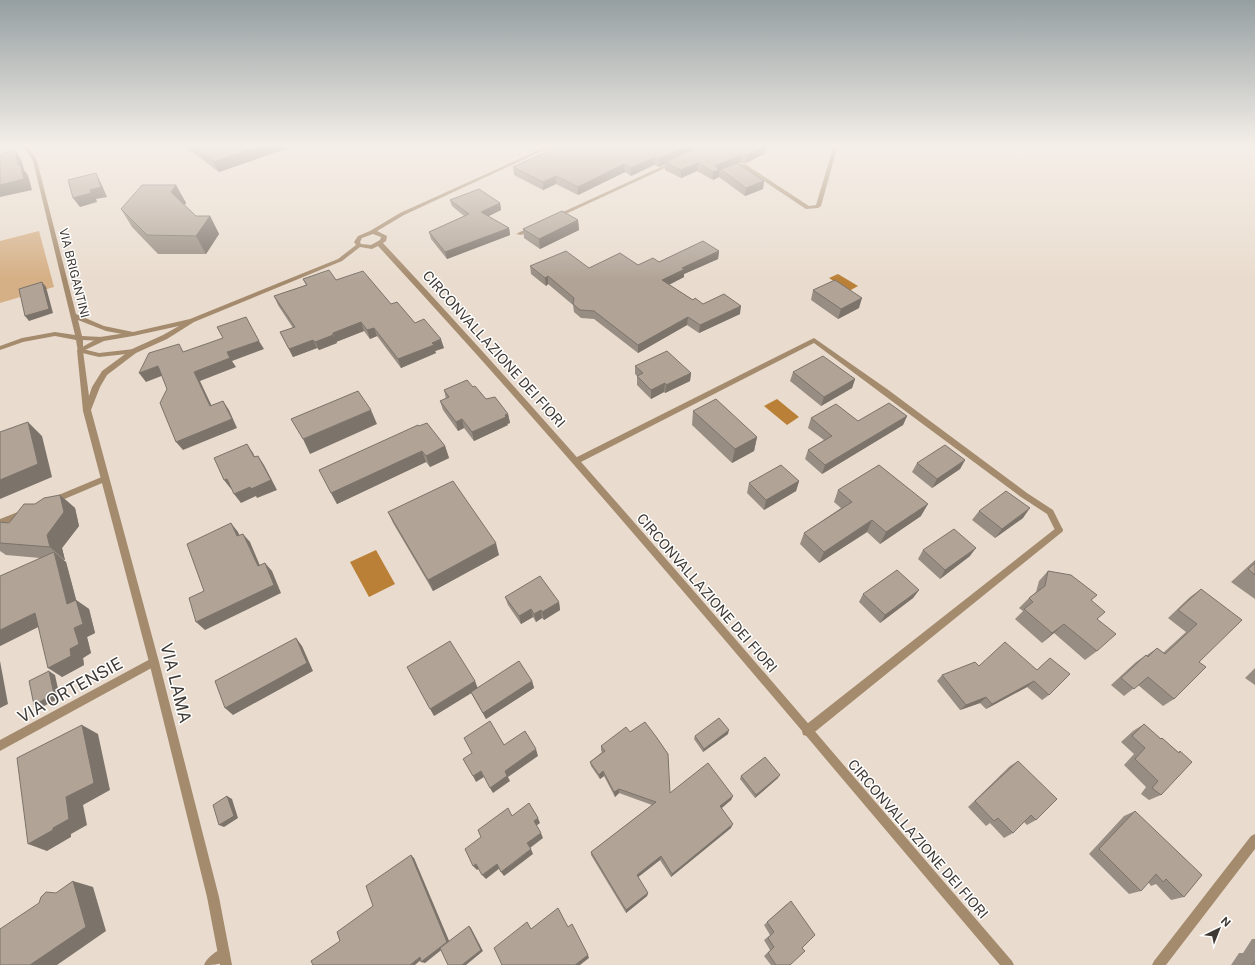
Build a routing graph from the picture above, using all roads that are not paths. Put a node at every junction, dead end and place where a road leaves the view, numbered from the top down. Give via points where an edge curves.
1 (42, 190) edge
2 (454, 190) edge
3 (615, 190) edge
4 (781, 190) edge
5 (823, 190) edge
6 (548, 221) edge
7 (541, 224) edge
8 (372, 232) junction
9 (519, 234) dead end
10 (380, 244) junction
11 (359, 245) junction
12 (74, 315) junction
13 (192, 321) junction
14 (133, 334) junction
15 (79, 338) junction
16 (102, 339) junction
17 (0, 348) edge
18 (80, 350) junction
19 (134, 351) junction
20 (87, 411) junction
21 (576, 462) junction
22 (104, 479) junction
23 (42, 505) edge
24 (28, 511) edge
25 (0, 523) edge
26 (154, 662) junction
27 (807, 731) junction
28 (0, 746) edge
29 (1255, 840) edge
30 (225, 960) edge
31 (210, 965) edge
32 (1008, 965) edge
33 (1158, 965) edge

1 - 12 street, VIA BRIGANTINI
2 - 8 street via 402,214
3 - 6 street
4 - 5 street via 808,208 818,206
7 - 9 street
8 - 10 street, CIRCONVALLAZIONE DEI FIORI via 384,236
8 - 11 street via 360,237 357,242
10 - 11 street via 367,247
10 - 21 street, CIRCONVALLAZIONE DEI FIORI via 470,340
11 - 13 street via 340,260
12 - 14 street via 110,332
12 - 15 street, VIA BRIGANTINI
13 - 14 street
13 - 19 street
14 - 16 street
15 - 16 street
15 - 17 street via 55,334 22,340
15 - 18 street, VIA BRIGANTINI
16 - 18 street
18 - 19 street via 99,355
18 - 20 street, VIA LAMA
19 - 20 street via 104,373
20 - 22 street, VIA LAMA
21 - 27 street, CIRCONVALLAZIONE DEI FIORI
21 - 27 street via 814,340 1050,512 1059,530
22 - 23 street
22 - 26 street, VIA LAMA
24 - 25 street
26 - 28 street, VIA ORTENSIE
26 - 30 street, VIA LAMA via 213,897
27 - 32 street, CIRCONVALLAZIONE DEI FIORI
29 - 33 street
30 - 31 street

